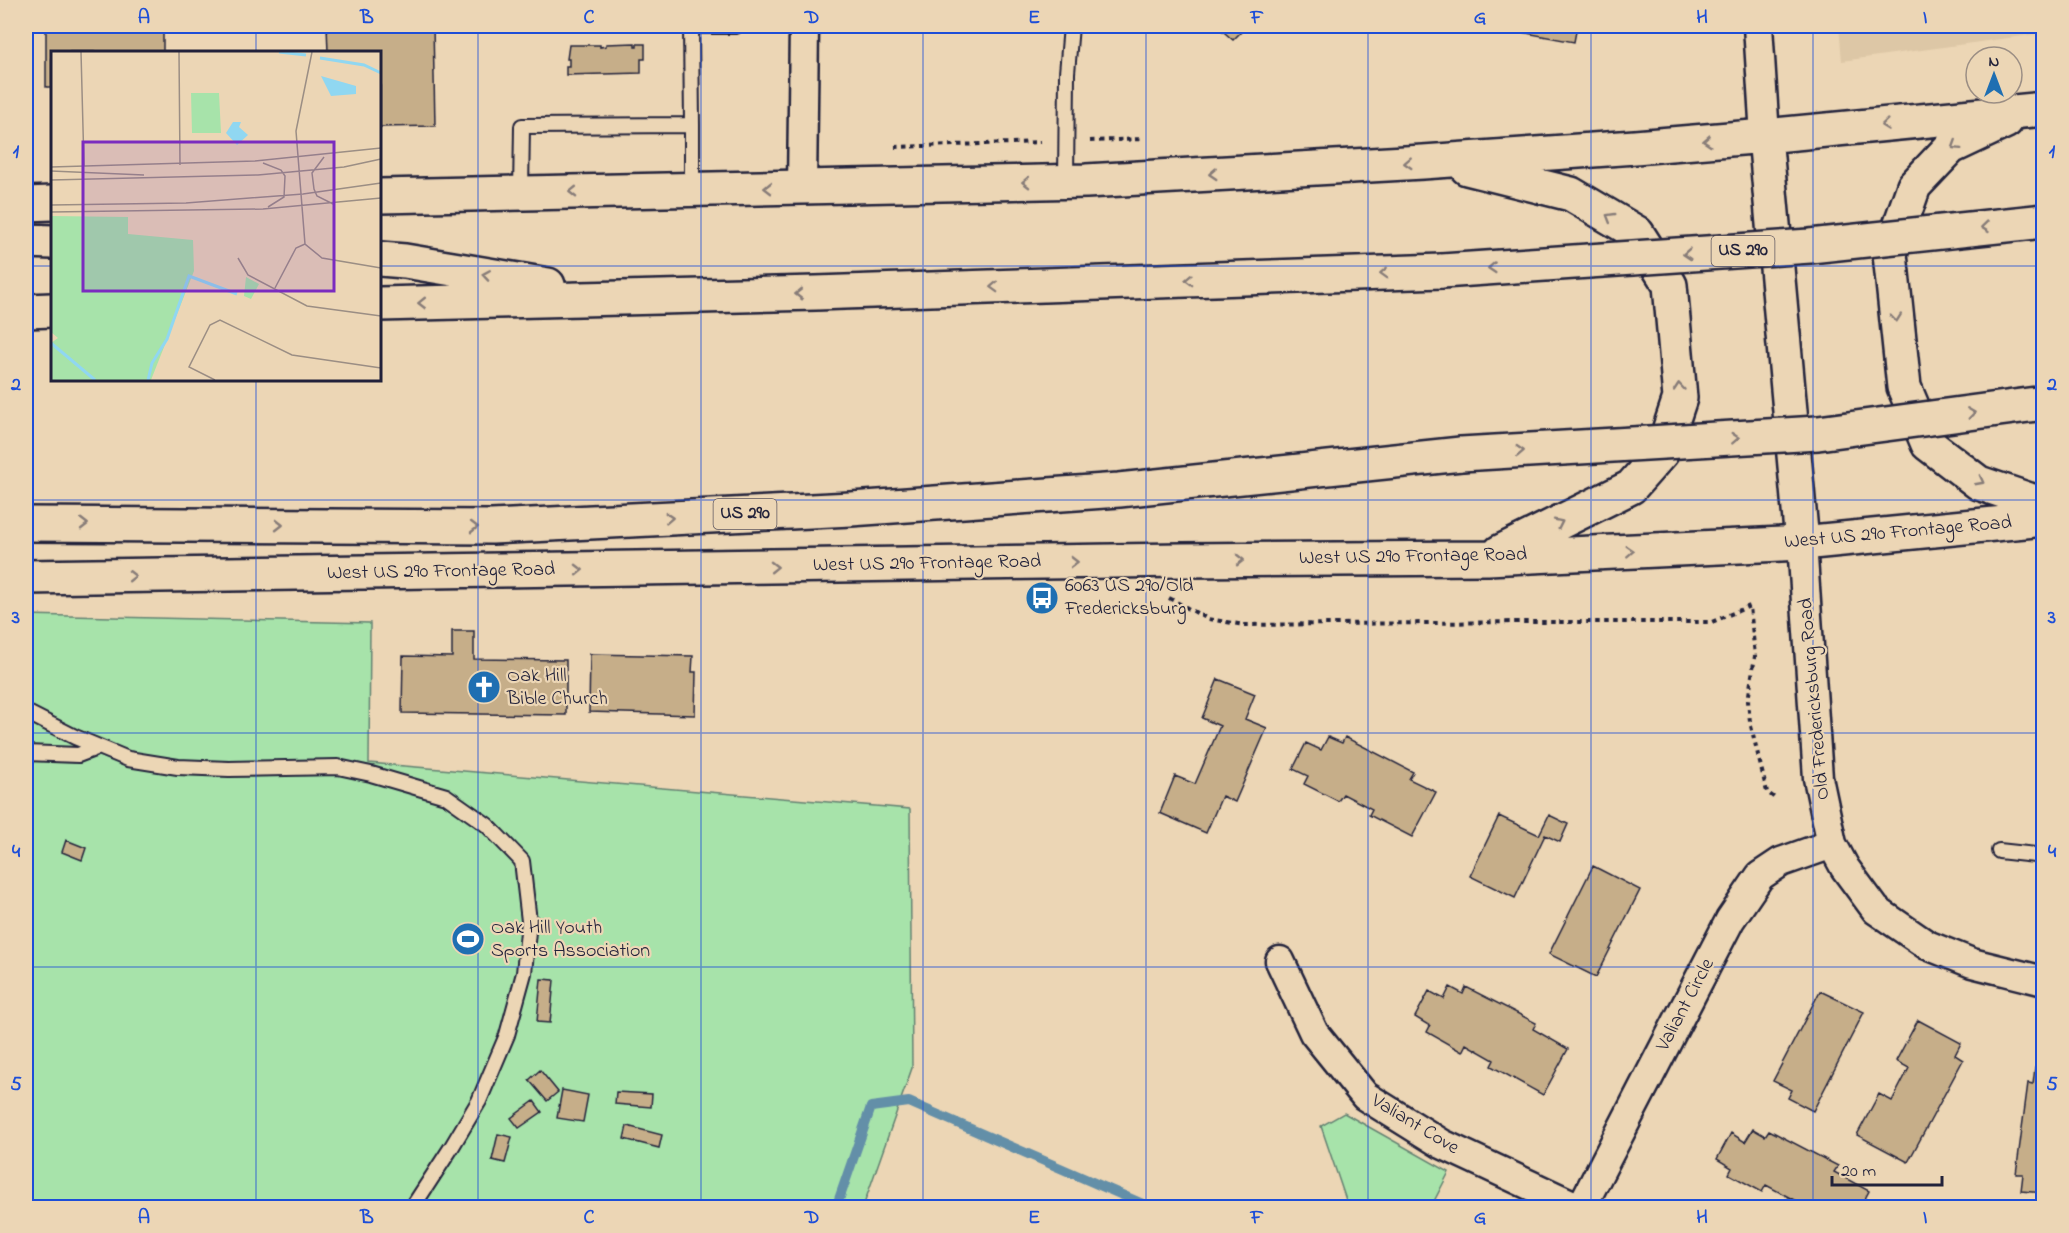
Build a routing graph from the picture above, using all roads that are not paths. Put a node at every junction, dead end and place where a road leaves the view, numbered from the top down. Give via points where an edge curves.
1 (691, 26) edge
2 (736, 26) edge
3 (804, 26) edge
4 (1071, 26) edge
5 (1758, 26) edge
6 (2035, 110) edge
7 (692, 125) junction
8 (1765, 136) junction
9 (1441, 161) junction
10 (1066, 182) junction
11 (802, 188) junction
12 (692, 189) junction
13 (521, 193) junction
14 (381, 196) edge
15 (51, 203) edge
16 (26, 204) edge
17 (2043, 221) edge
18 (26, 241) edge
19 (51, 242) edge
20 (381, 259) edge
21 (627, 297) junction
22 (381, 304) edge
23 (51, 310) edge
24 (26, 311) edge
25 (2043, 403) edge
26 (2043, 505) edge
27 (2043, 519) edge
28 (26, 524) edge
29 (1802, 543) junction
30 (1488, 558) junction
31 (26, 577) edge
32 (26, 712) edge
33 (99, 747) junction
34 (26, 753) edge
35 (1832, 844) junction
36 (1999, 851) dead end
37 (2043, 856) edge
38 (1280, 961) dead end
39 (2043, 981) edge
40 (412, 1208) edge
41 (1580, 1208) edge

1 - 2 lane
1 - 7 lane
3 - 11 street
4 - 10 lane
5 - 8 street
6 -> 8 main road
6 -> 26 main road via 1952,147 1914,186 1890,254 1904,387 1928,444 1979,483
7 - 12 lane
7 - 13 lane via 522,126
8 -> 9 main road
8 - 29 main road
9 -> 10 main road
30 -> 9 main road via 1631,487 1662,452 1680,398 1670,285 1637,233 1571,194
10 -> 11 main road
11 -> 12 main road
12 -> 13 main road
13 - 14 main road
15 - 16 main road
17 -> 21 main road, US 290, bridge via 1810,246 1442,271
18 - 19 main road
21 -> 20 main road
21 -> 22 main road, US 290
23 - 24 main road
28 -> 25 main road, US 290, bridge via 492,527 851,509 1119,490 1461,454 1818,433
27 - 29 main road, West US 290 Frontage Road
30 -> 29 main road, West US 290 Frontage Road
29 - 35 street, Old Fredericksburg Road via 1818,778
31 -> 30 main road, West US 290 Frontage Road
32 - 33 lane
33 - 34 lane via 78,755
33 - 40 lane via 128,759 178,767 338,767 371,774 446,796 488,825 522,861 529,921 524,973 507,1035 478,1101
35 - 39 street, Old Fredericksburg Road via 1876,910 1927,945 1972,963
35 - 41 street, Valiant Circle via 1780,861 1760,876 1730,920
36 - 37 lane
38 - 41 street, Valiant Cove via 1314,1033 1365,1096 1442,1144

